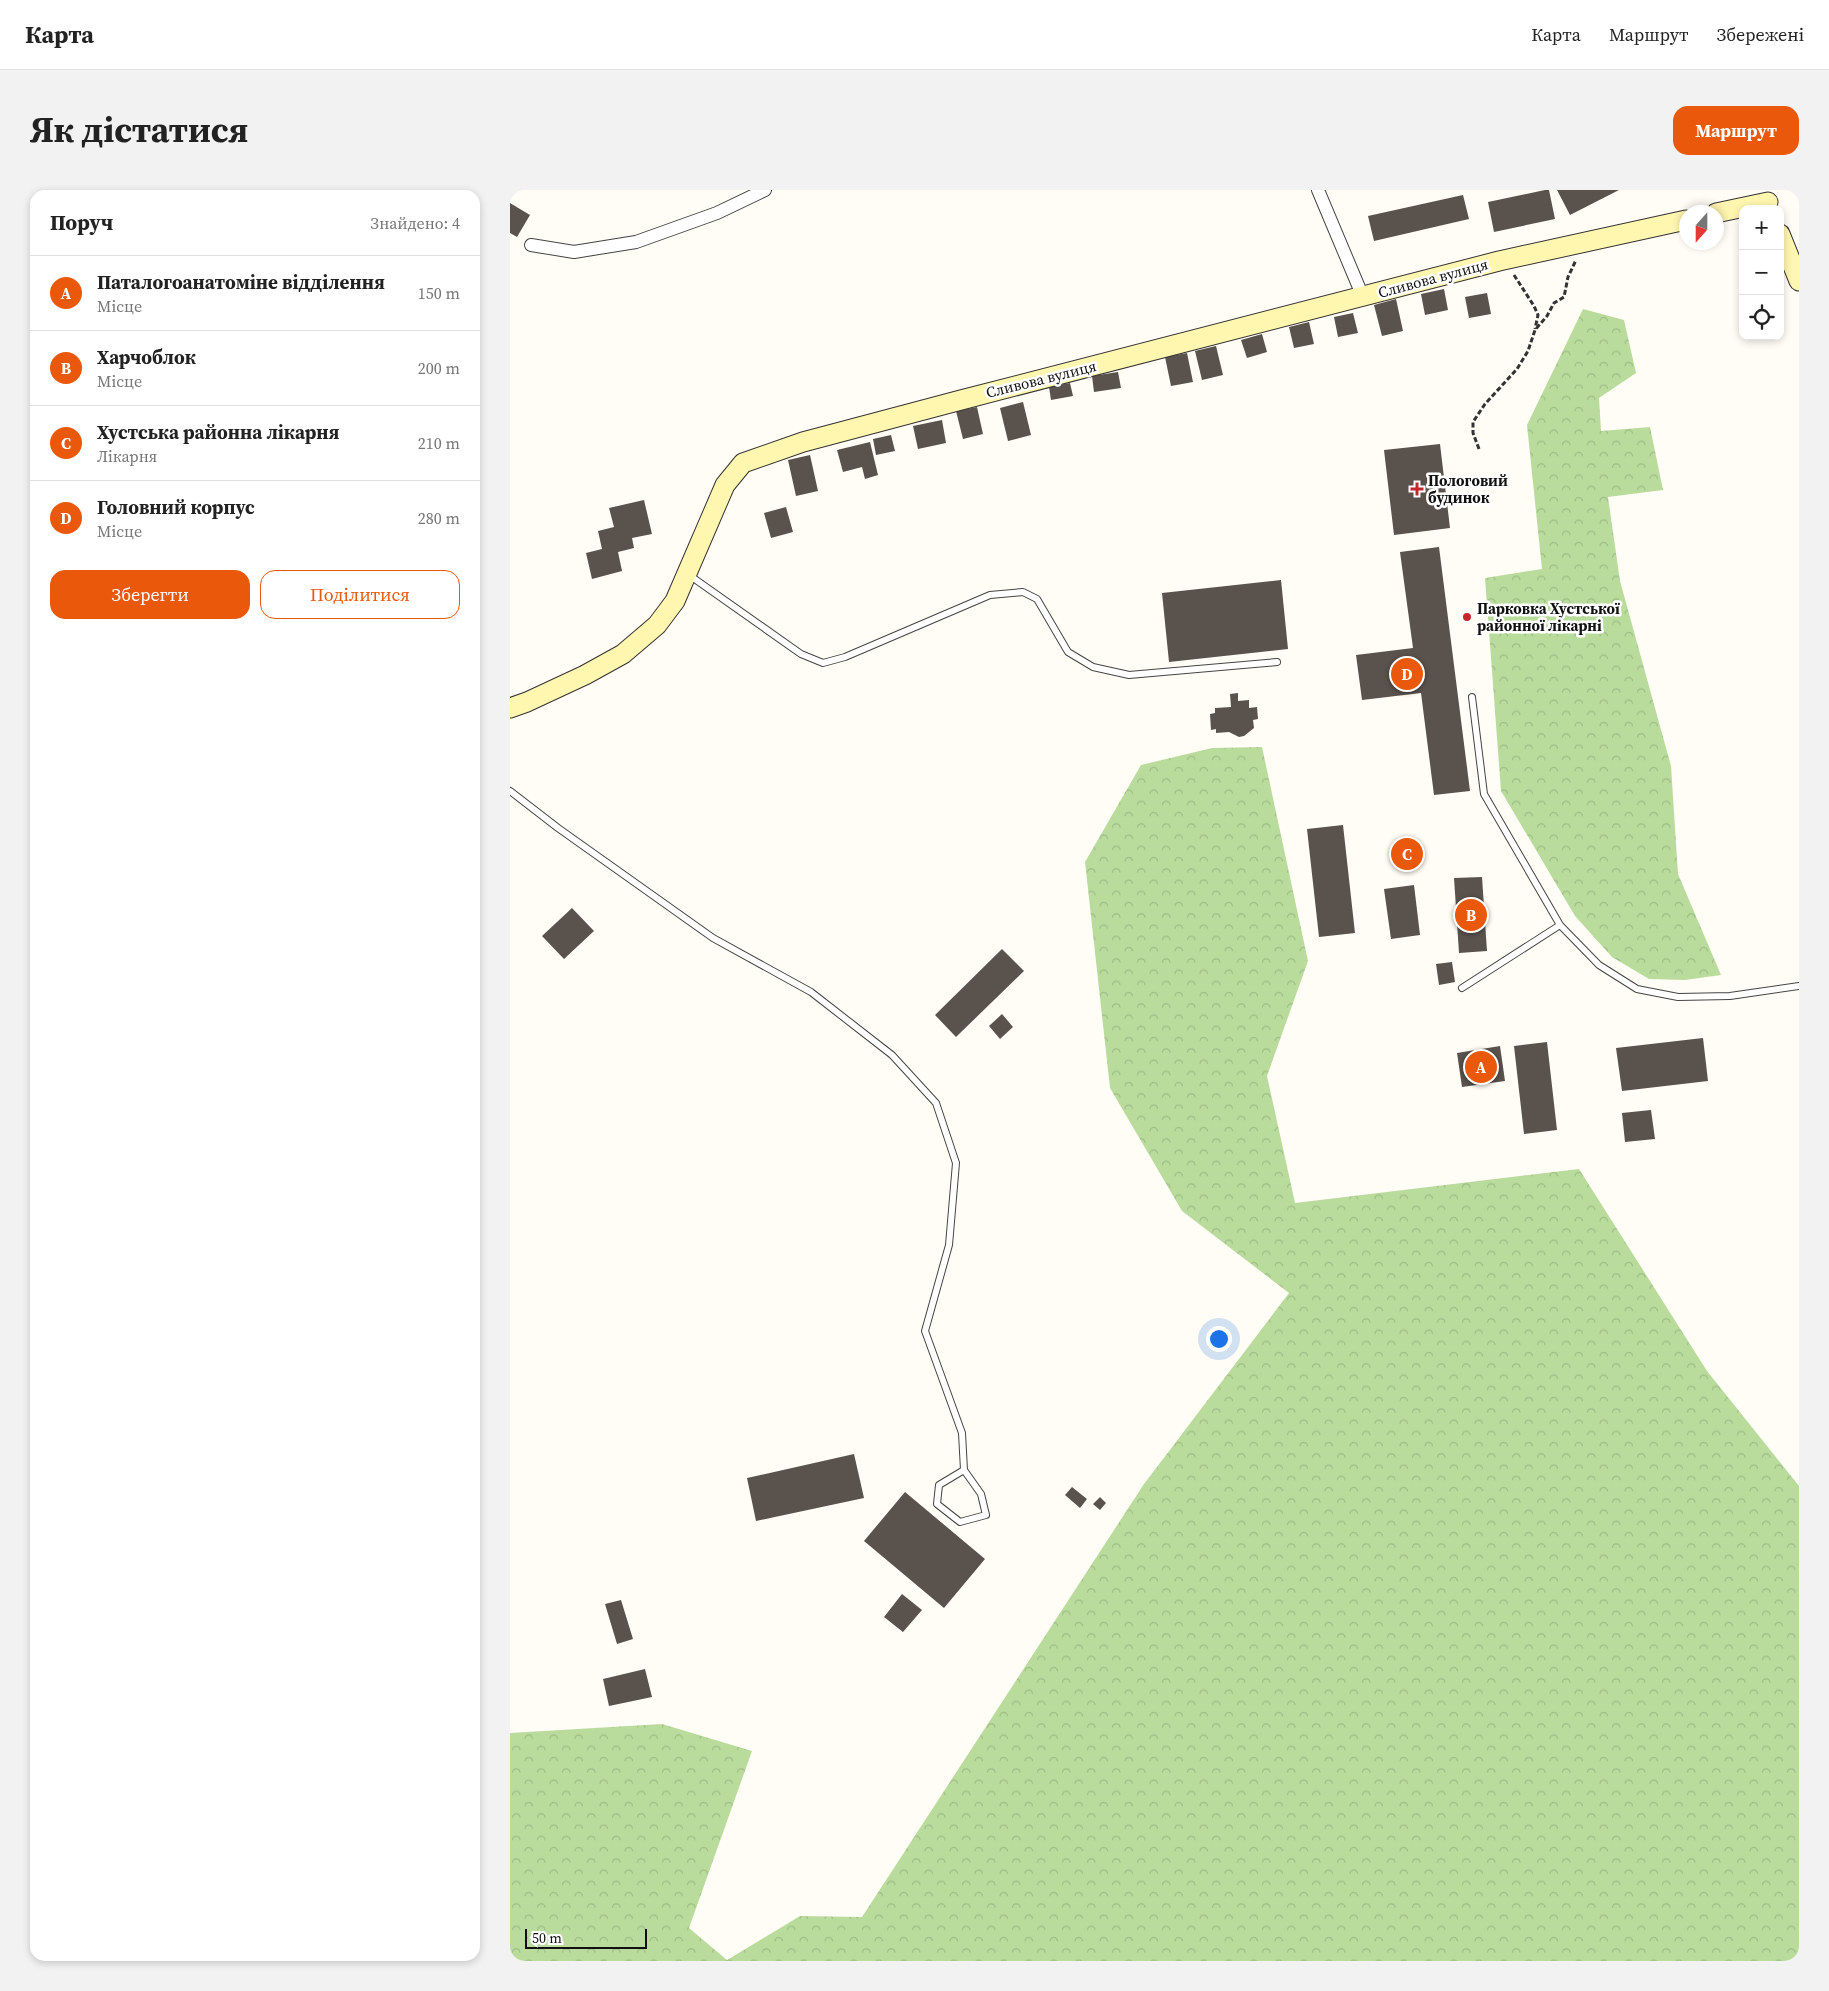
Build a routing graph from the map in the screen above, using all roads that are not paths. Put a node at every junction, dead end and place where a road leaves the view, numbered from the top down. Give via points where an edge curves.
1 (765, 190) edge
2 (1318, 190) edge
3 (1767, 200) edge
4 (1724, 211) edge
5 (1679, 222) edge
6 (1784, 244) edge
7 (531, 245) dead end
8 (1799, 281) edge
9 (1363, 297) junction
10 (686, 573) junction
11 (1277, 662) dead end
12 (1472, 697) dead end
13 (510, 708) edge
14 (510, 791) edge
15 (1560, 925) junction
16 (1799, 986) edge
17 (1462, 988) dead end
18 (964, 1470) junction

1 - 7 street via 717,213 636,242 574,252
2 - 9 street
3 - 4 street
5 - 9 street, Сливова вулиця via 1499,261
6 - 8 street
9 - 10 street, Сливова вулиця via 803,442 743,463 725,485
10 - 11 lane via 801,654 822,663 845,657 990,595 1023,592 1037,600 1068,652 1093,667 1129,675
10 - 13 street, Сливова вулиця via 675,601 657,626 623,654 585,675
12 - 15 lane via 1484,794
14 - 18 lane via 713,938 811,992 892,1054 936,1103 956,1163 949,1245 925,1331 962,1433
15 - 16 lane via 1599,965 1636,989 1678,997 1730,996
15 - 17 lane
18 - 18 lane via 939,1485 937,1504 960,1522 986,1515 981,1494

